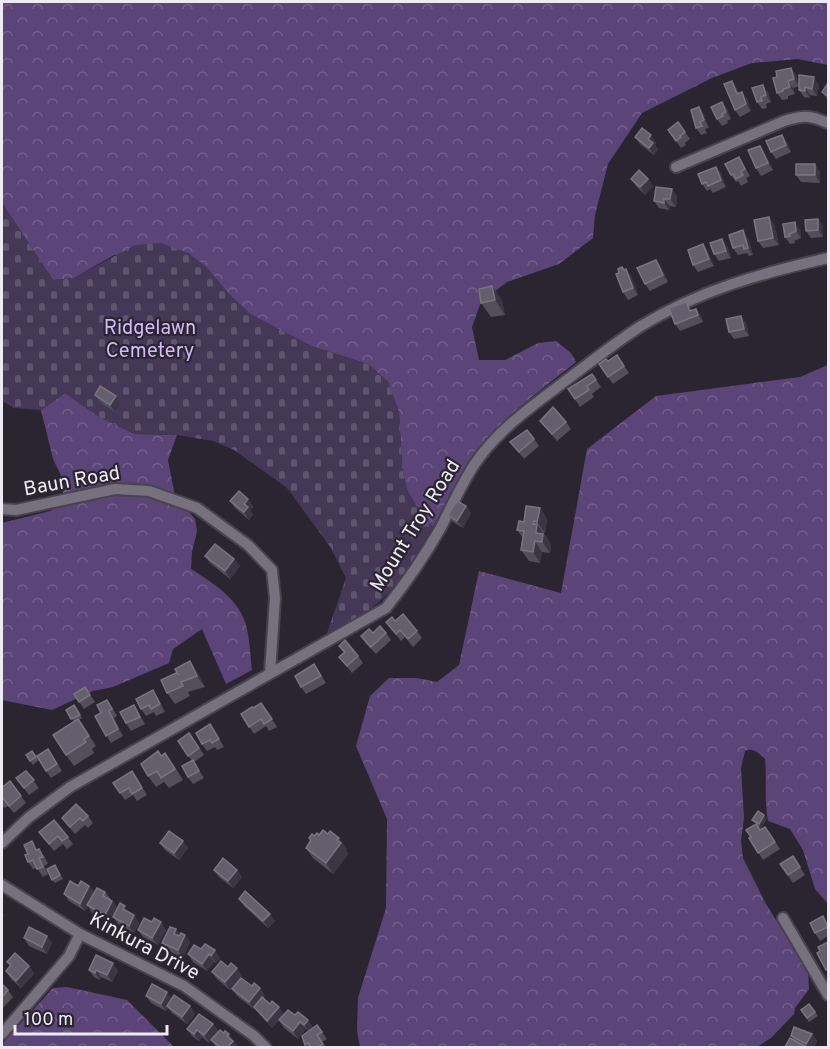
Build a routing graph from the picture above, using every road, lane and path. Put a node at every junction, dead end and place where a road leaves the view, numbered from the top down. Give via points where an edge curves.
1 (828, 123) edge
2 (676, 167) dead end
3 (828, 258) edge
4 (2, 508) edge
5 (270, 673) junction
6 (2, 843) edge
7 (2, 885) edge
8 (783, 918) dead end
9 (80, 934) junction
10 (828, 995) edge
11 (2, 1034) edge
12 (266, 1047) edge

1 - 2 street via 801,115
3 - 5 street, Mount Troy Road via 767,272 685,303 623,339 516,418 475,464 433,541 386,608
4 - 5 street, Baun Road via 16,510 115,489 149,491 197,508 248,545 272,570 275,598
5 - 6 street, Mount Troy Road via 70,787
7 - 9 street, Kinkura Drive
8 - 10 street
9 - 11 street via 69,956
9 - 12 street, Kinkura Drive via 184,986

